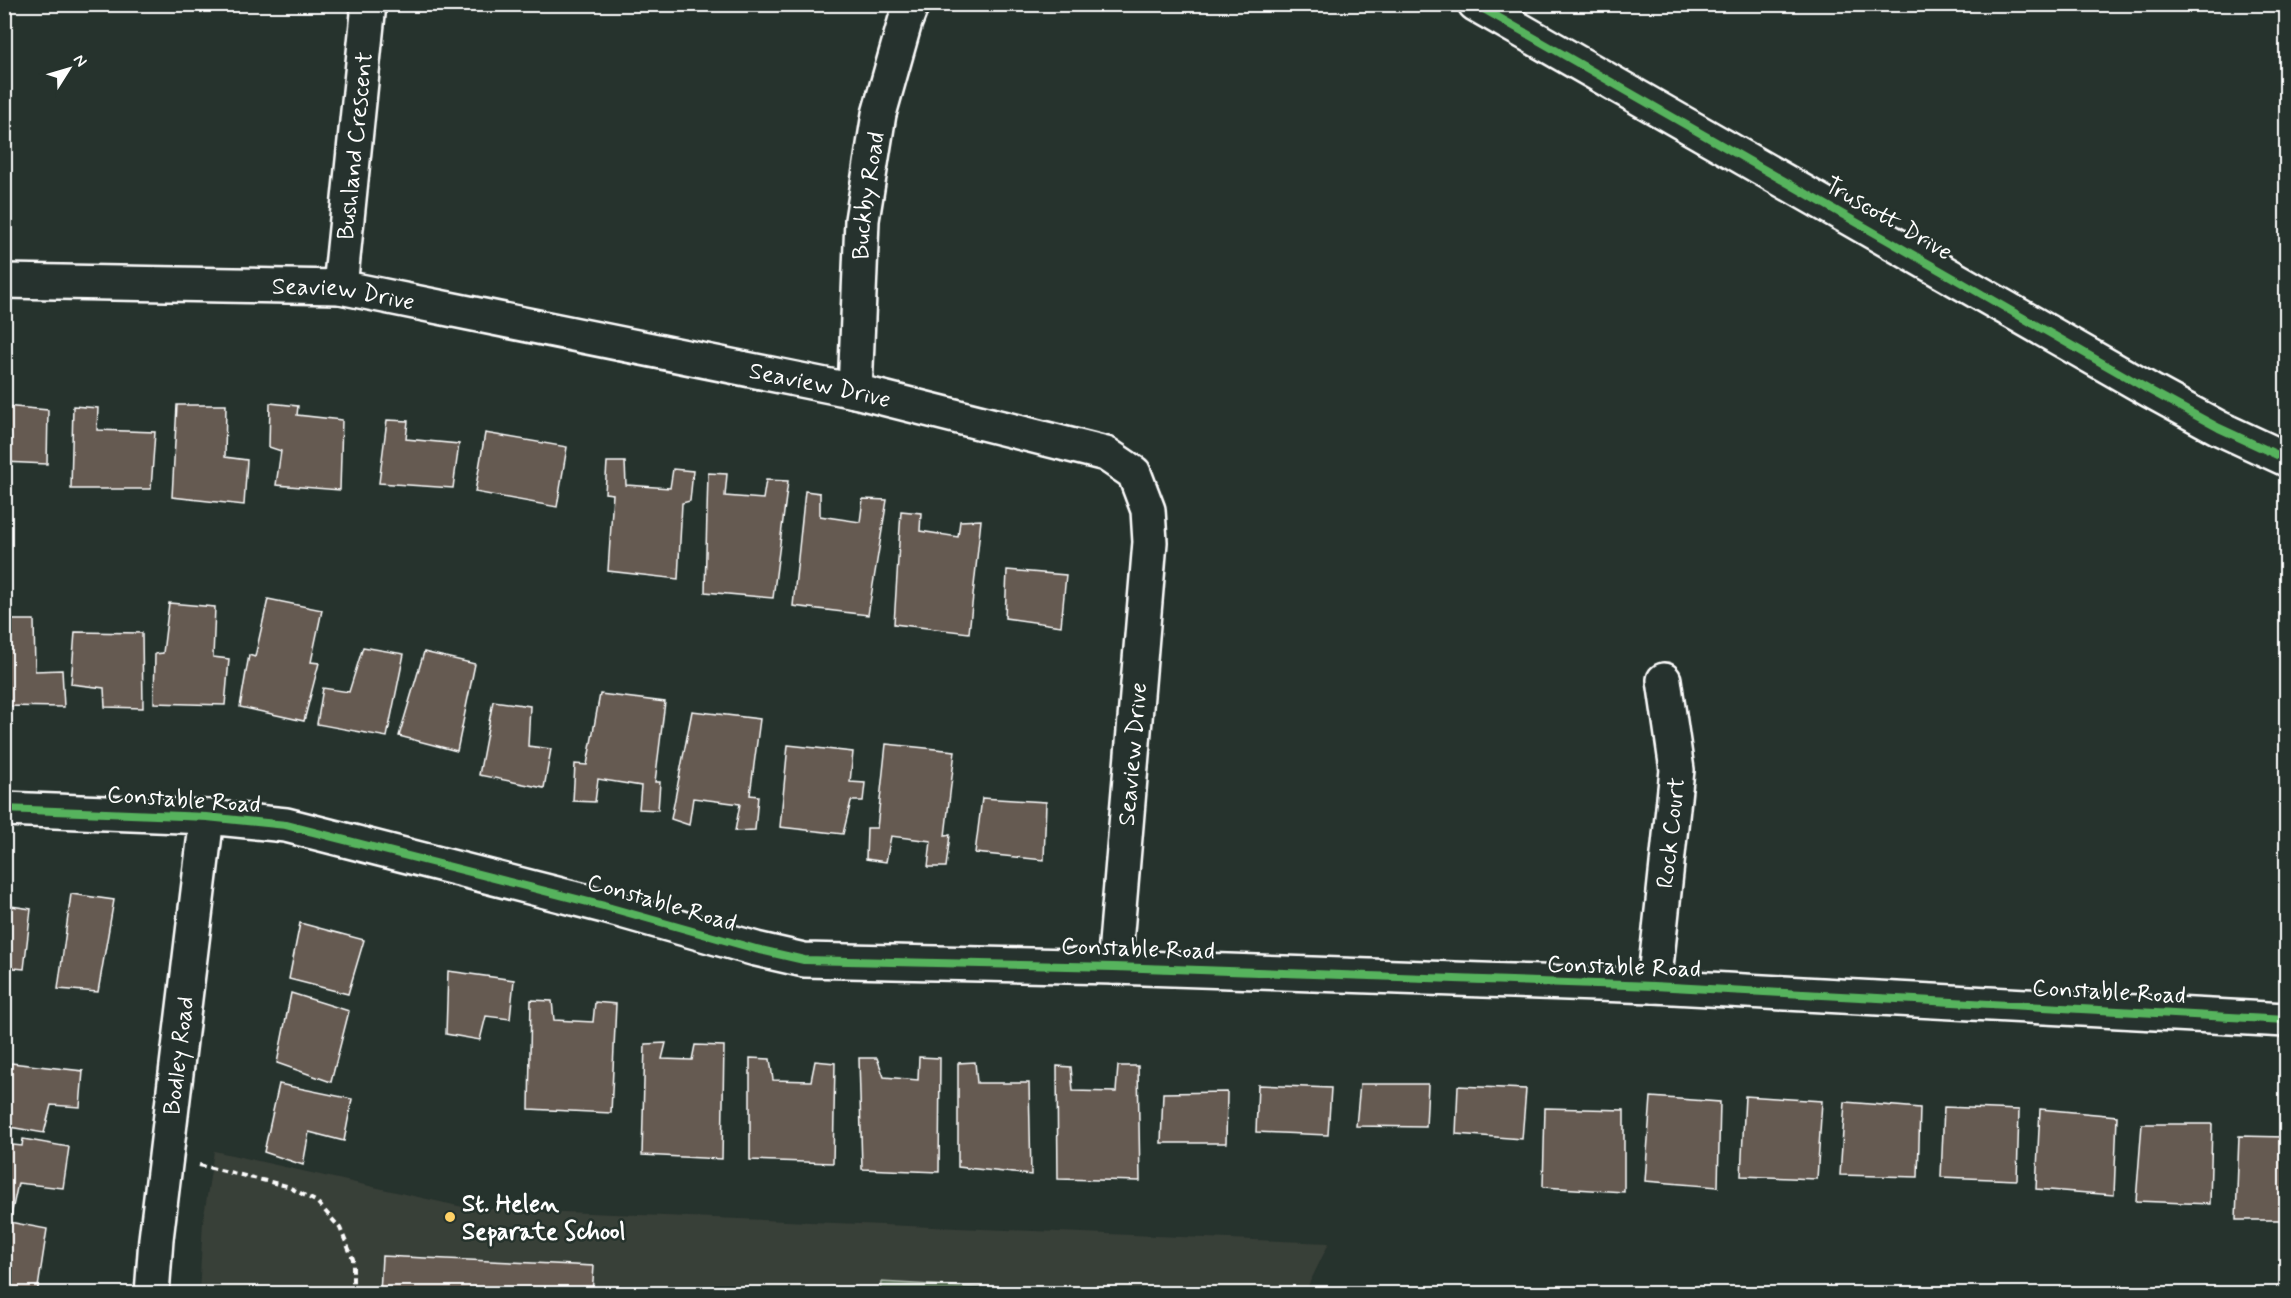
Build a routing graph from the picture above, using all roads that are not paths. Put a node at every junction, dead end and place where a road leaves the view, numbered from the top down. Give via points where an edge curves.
1 (367, 4) edge
2 (912, 4) edge
3 (1475, 4) edge
4 (4, 281) edge
5 (340, 287) junction
6 (855, 391) junction
7 (2286, 459) edge
8 (1664, 680) dead end
9 (4, 809) edge
10 (207, 816) junction
11 (1114, 967) junction
12 (1654, 986) junction
13 (2286, 1020) edge
14 (152, 1293) edge

1 - 5 street, Bushland Crescent
2 - 6 street, Buckby Road via 879,114 862,219
3 - 7 street, Truscott Drive via 2151,391
4 - 5 street, Seaview Drive
5 - 6 street, Seaview Drive
6 - 11 street, Seaview Drive via 1106,454 1134,473 1148,510 1150,542
8 - 12 street, Rock Court via 1677,770
9 - 10 street, Constable Road
10 - 11 street, Constable Road via 286,825 804,960
10 - 14 street, Bodley Road
11 - 12 street, Constable Road
12 - 13 street, Constable Road

